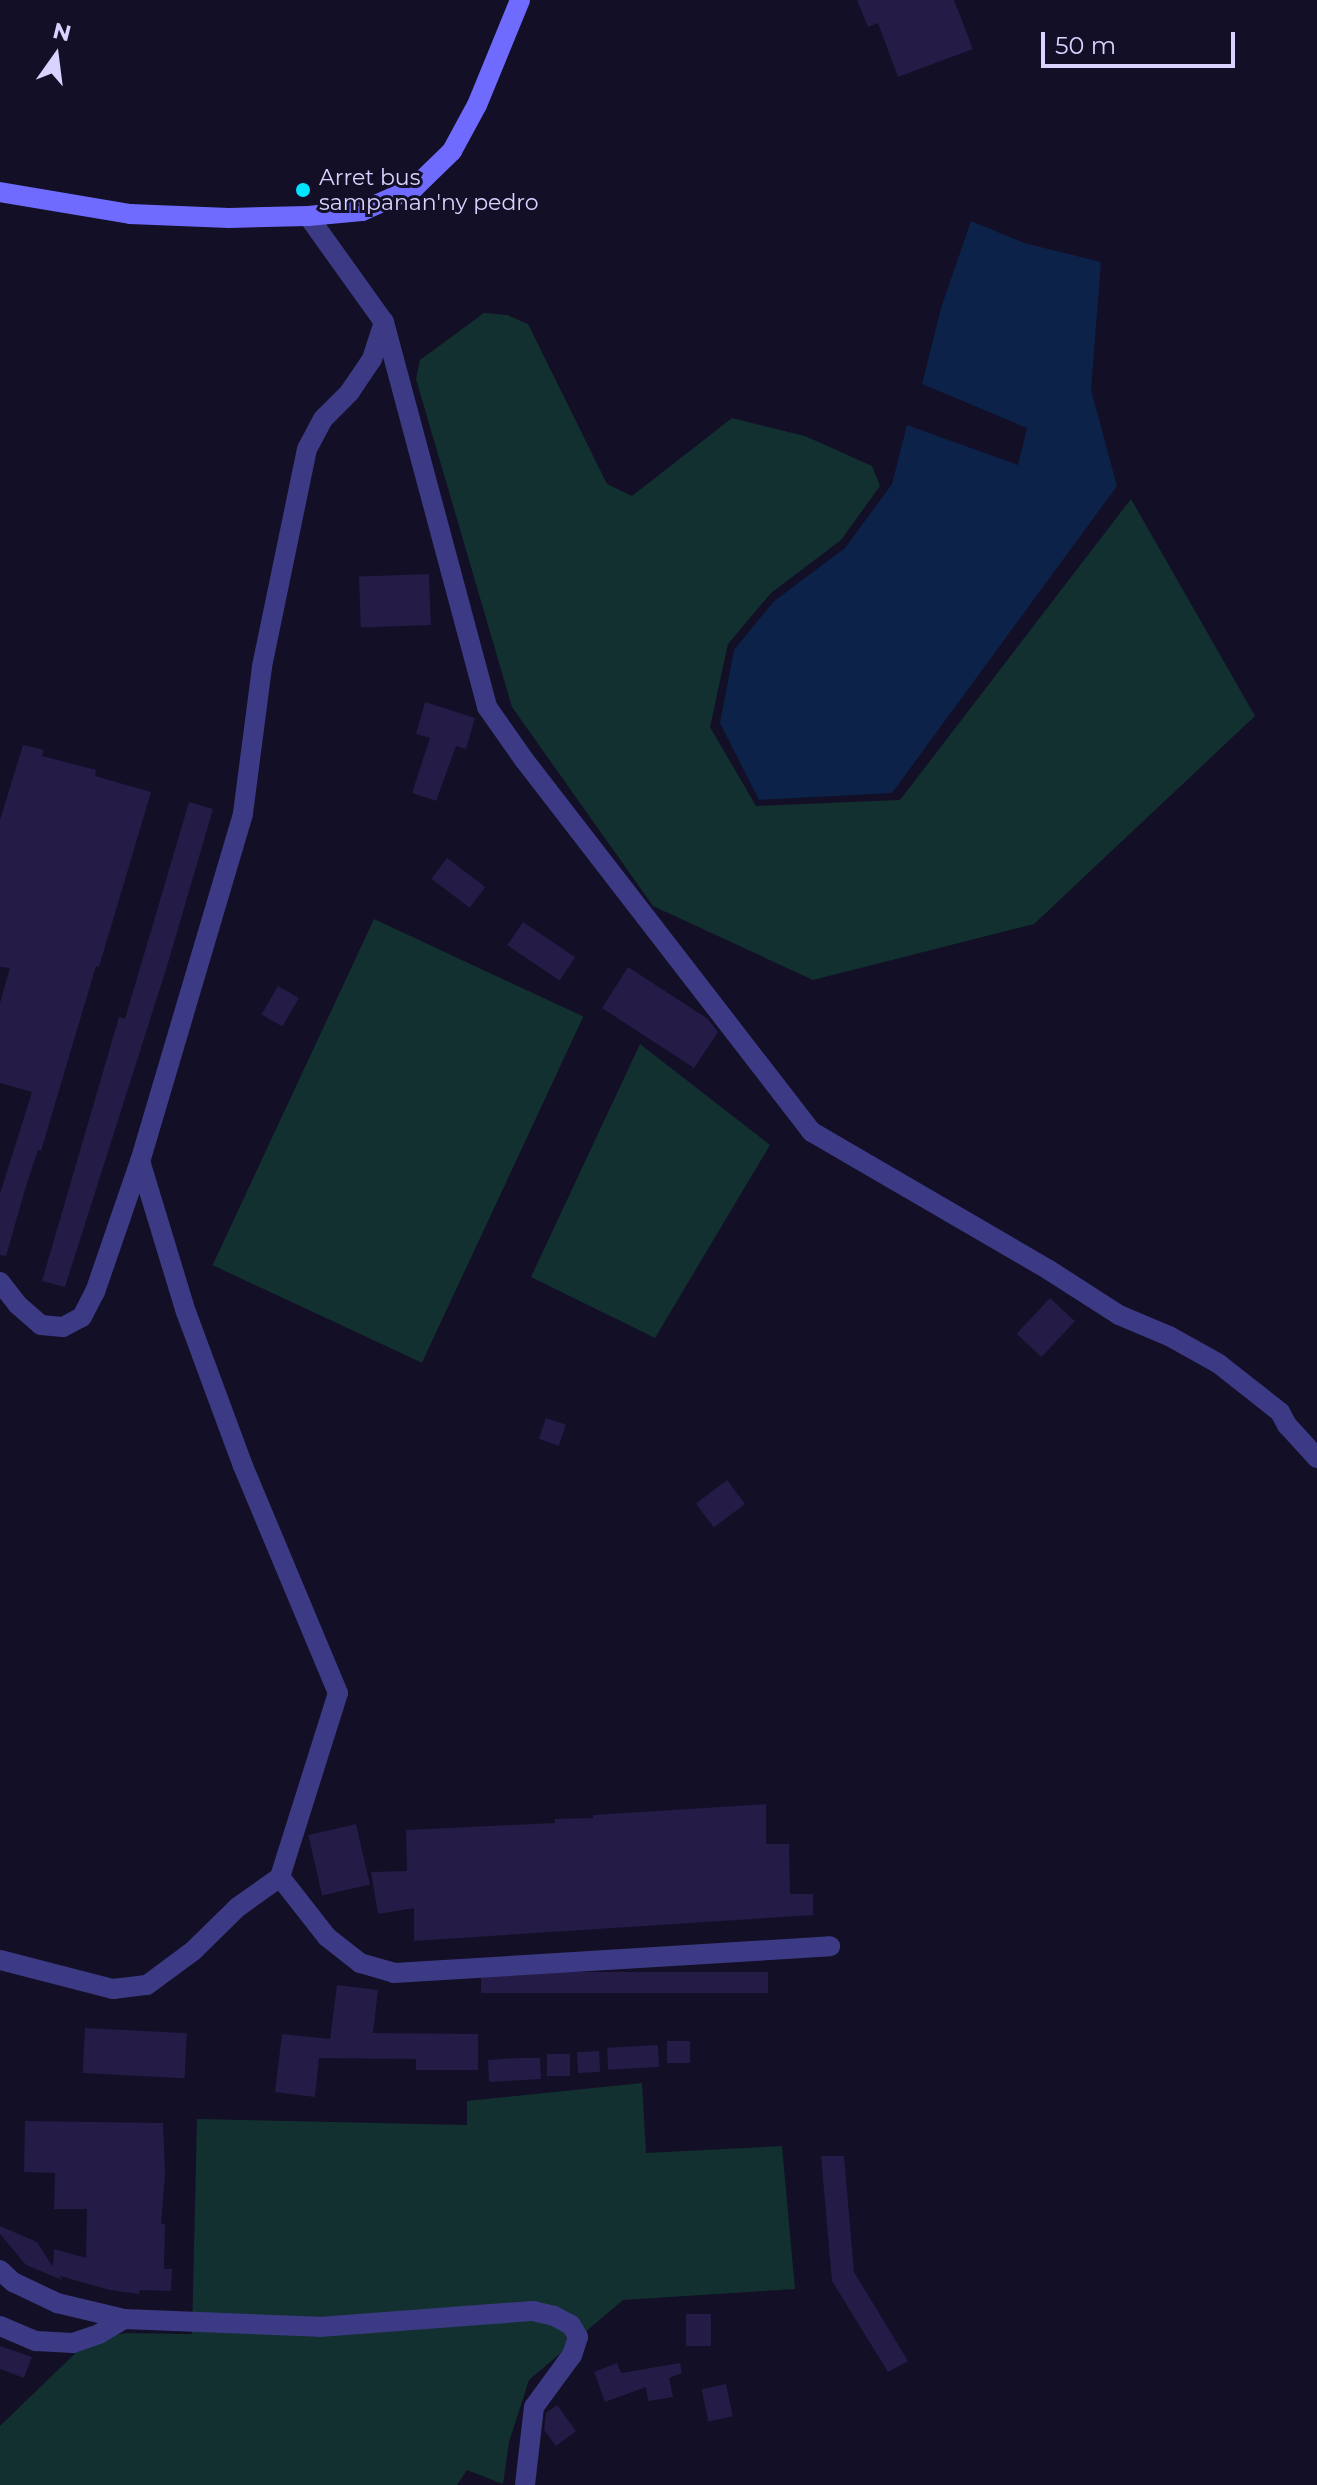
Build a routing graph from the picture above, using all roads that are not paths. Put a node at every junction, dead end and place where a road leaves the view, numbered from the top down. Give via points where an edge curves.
1 (520, 0) edge
2 (0, 192) edge
3 (308, 216) junction
4 (384, 322) junction
5 (140, 1161) junction
6 (0, 1282) edge
7 (1317, 1458) edge
8 (280, 1877) junction
9 (830, 1946) dead end
10 (0, 1960) edge
11 (0, 2270) edge
12 (124, 2319) junction
13 (0, 2326) edge
14 (525, 2485) edge

1 - 3 street via 452,151 414,188 362,211
2 - 3 street via 130,214
3 - 4 street
4 - 5 street via 372,359 323,419 307,449 262,667 243,814
4 - 7 street via 487,707 812,1132 1119,1315 1219,1364 1280,1412
5 - 6 street via 82,1317 63,1327 41,1325
5 - 8 street via 206,1368 338,1693
8 - 9 street via 327,1937 360,1963 394,1973
8 - 10 street via 147,1985 113,1989
11 - 12 street via 57,2303
12 - 13 street via 73,2343 36,2341
12 - 14 street via 319,2327 533,2311 554,2316 571,2325 578,2337 572,2355 534,2407

